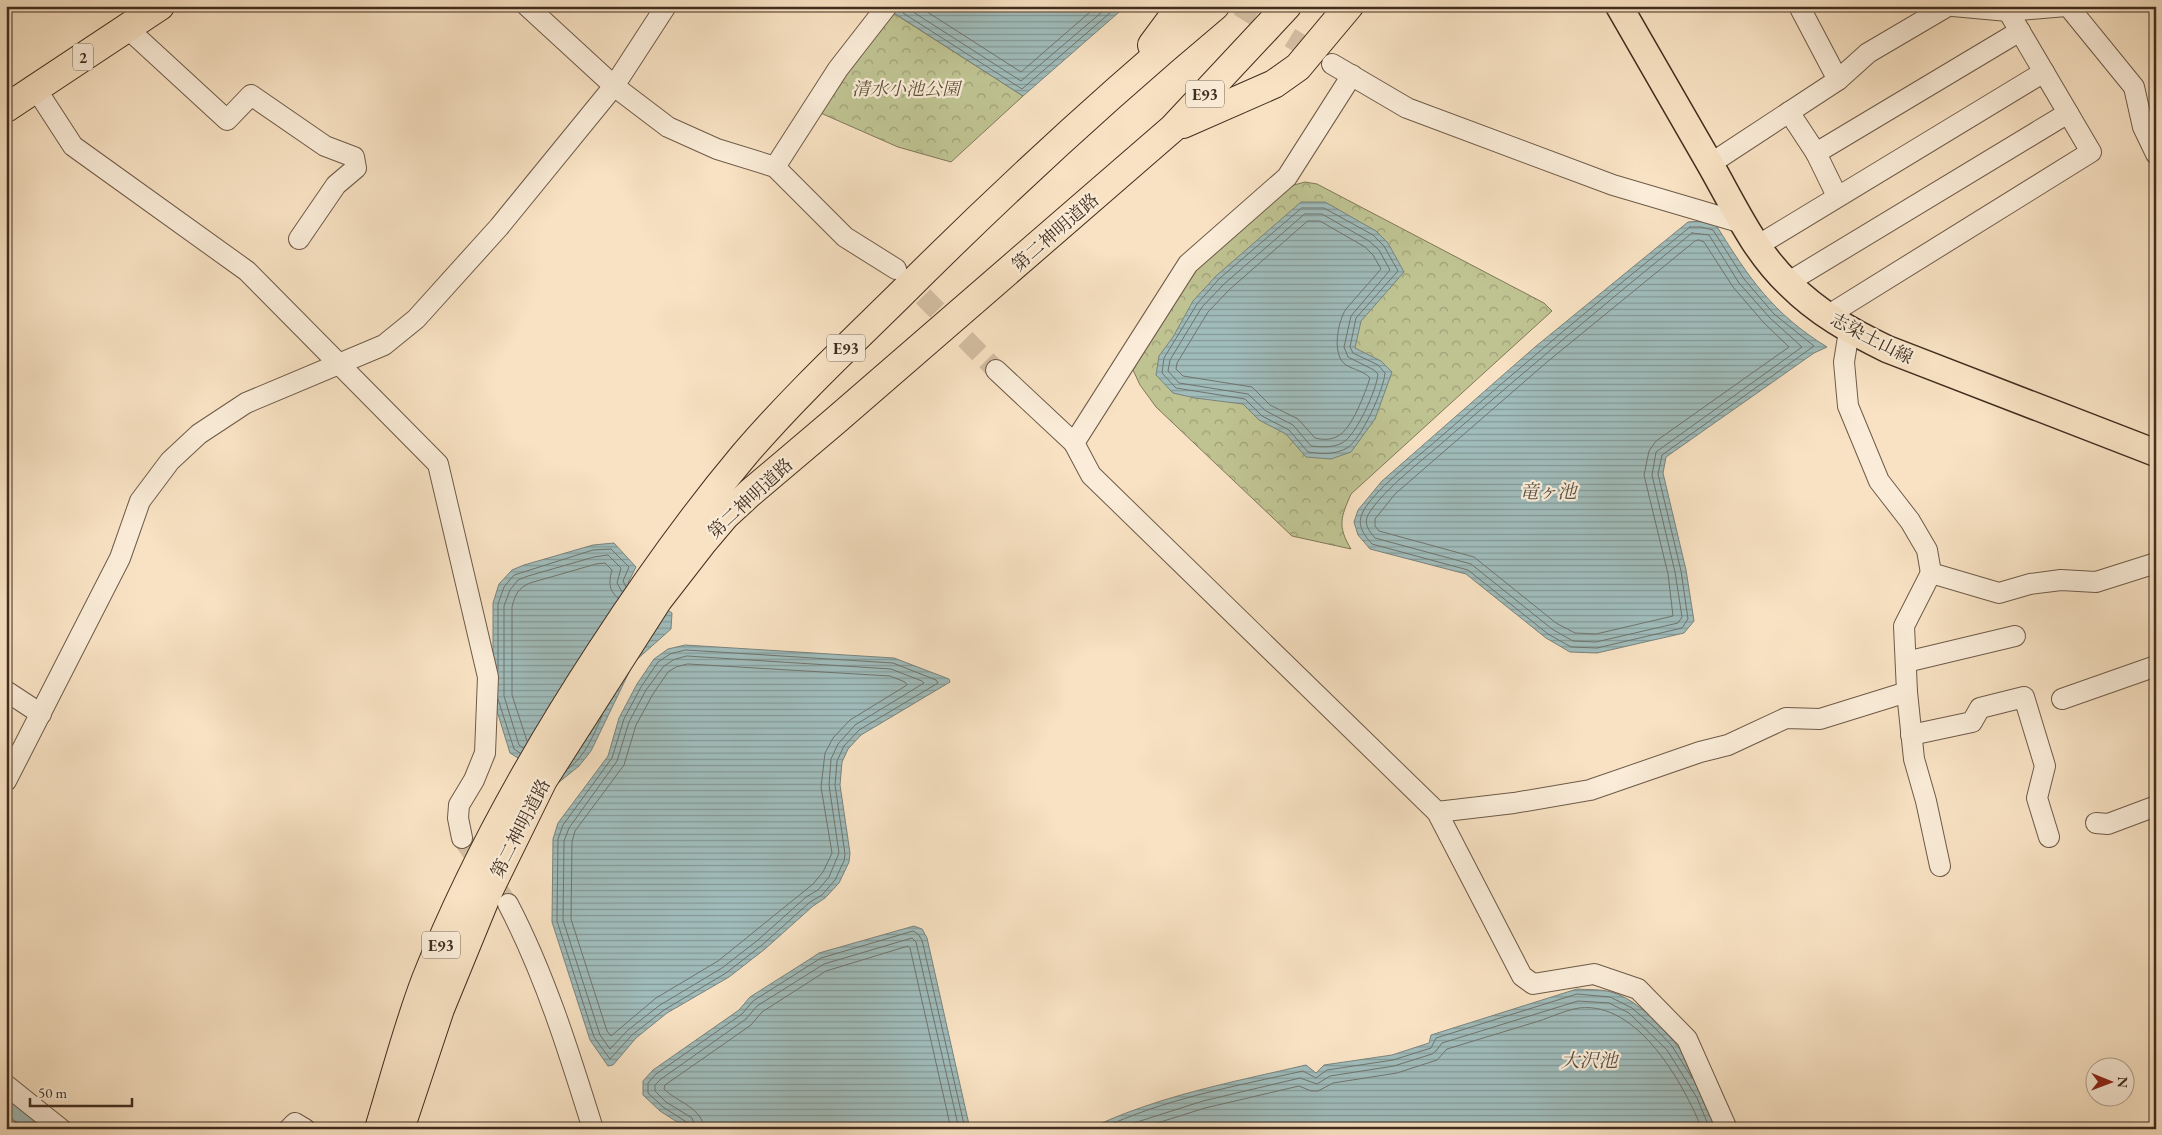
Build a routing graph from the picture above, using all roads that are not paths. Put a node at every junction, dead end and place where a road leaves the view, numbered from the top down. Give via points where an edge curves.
1 (160, 6) edge
2 (527, 6) edge
3 (666, 6) edge
4 (887, 6) edge
5 (1181, 6) edge
6 (1215, 6) edge
7 (1286, 6) edge
8 (1349, 6) edge
9 (1618, 6) edge
10 (1799, 6) edge
11 (1948, 6) edge
12 (1952, 6) edge
13 (2067, 6) edge
14 (2008, 11) junction
15 (127, 28) junction
16 (2020, 31) junction
17 (1332, 64) tunnel mouth
18 (2044, 72) junction
19 (1352, 75) junction
20 (1126, 80) junction
21 (1838, 80) junction
22 (614, 86) junction
23 (36, 89) junction
24 (6, 108) edge
25 (1788, 112) junction
26 (2068, 113) junction
27 (1173, 128) junction
28 (1816, 153) junction
29 (2156, 154) edge
30 (1710, 164) junction
31 (775, 167) junction
32 (1837, 196) junction
33 (1742, 223) junction
34 (299, 239) dead end
35 (1757, 246) junction
36 (896, 269) tunnel mouth
37 (1787, 283) junction
38 (1827, 316) junction
39 (1849, 331) junction
40 (340, 364) junction
41 (996, 370) tunnel mouth
42 (1074, 443) junction
43 (2156, 453) edge
44 (2156, 563) edge
45 (1931, 573) junction
46 (650, 593) junction
47 (2015, 636) dead end
48 (1906, 662) junction
49 (2156, 666) edge
50 (6, 691) edge
51 (1906, 692) junction
52 (2062, 699) dead end
53 (41, 714) junction
54 (1911, 736) junction
55 (535, 775) junction
56 (6, 782) edge
57 (2156, 806) edge
58 (1437, 812) junction
59 (2096, 823) dead end
60 (2049, 837) dead end
61 (462, 838) tunnel mouth
62 (1940, 866) dead end
63 (508, 904) tunnel mouth
64 (6, 1085) edge
65 (62, 1129) edge
66 (289, 1129) edge
67 (305, 1129) edge
68 (379, 1129) edge
69 (400, 1129) edge
70 (593, 1129) edge
71 (1727, 1129) edge

1 - 15 highway, 2
2 - 22 street
3 - 22 street
4 - 31 street via 838,69
5 - 20 highway
6 - 20 highway, 第二神明道路 / E93
7 - 27 highway, 第二神明道路 / E93
8 - 27 highway via 1298,67 1274,84
9 - 30 main road, 志染土山線
10 - 21 street
11 - 21 street via 1868,54
12 - 14 street
13 - 14 street
13 - 29 street via 2134,87 2143,127
14 - 16 street
15 - 23 highway, 2
15 - 34 street via 227,120 251,95 325,146 354,157 356,168 336,185
16 - 18 street
16 - 28 street
17 - 19 street
18 - 26 street
18 - 32 street
19 - 33 street via 1407,108 1613,185
19 - 42 street via 1287,177 1188,264
20 - 46 highway, 第二神明道路 / E93 via 982,213 811,382 746,453
21 - 25 street
22 - 31 street via 668,127 717,149
22 - 40 street via 499,227 416,319 384,345
23 - 24 highway, 2
23 - 40 street via 73,146 247,271
25 - 28 street
25 - 30 street
26 - 37 street
26 - 38 street via 2091,152
27 - 46 highway, 第二神明道路 / E93 via 750,493
28 - 32 street
30 - 33 main road, 志染土山線
31 - 36 street via 845,237
32 - 35 street
33 - 35 main road, 志染土山線
35 - 37 main road, 志染土山線
37 - 38 main road, 志染土山線
38 - 39 main road, 志染土山線
39 - 43 main road, 志染土山線 via 1886,349
39 - 45 street via 1844,362 1848,406 1879,481 1910,521 1927,550
40 - 53 street via 246,403 199,434 170,461 140,501 120,558
40 - 61 street via 438,464 488,677 486,753 459,805
41 - 42 street
42 - 58 street via 1091,475
44 - 45 street via 2096,582 2061,580 1999,593
45 - 48 street via 1904,626
46 - 55 highway, 第二神明道路 / E93 via 566,704
47 - 48 street
48 - 51 street
49 - 52 street
50 - 53 street
51 - 54 street
51 - 58 street via 1820,719 1786,718 1728,745 1590,790
53 - 56 street
54 - 60 street via 1972,722 1980,708 2024,697 2044,766 2037,798
54 - 62 street
55 - 68 highway, 第二神明道路 / E93 via 473,873 425,980
55 - 69 highway, 第二神明道路 / E93 via 440,1008
57 - 59 street via 2108,824
58 - 71 street via 1522,976 1533,984 1594,974 1638,989 1687,1039
63 - 70 street via 529,945 554,1008
64 - 65 street
66 - 67 street via 295,1123

